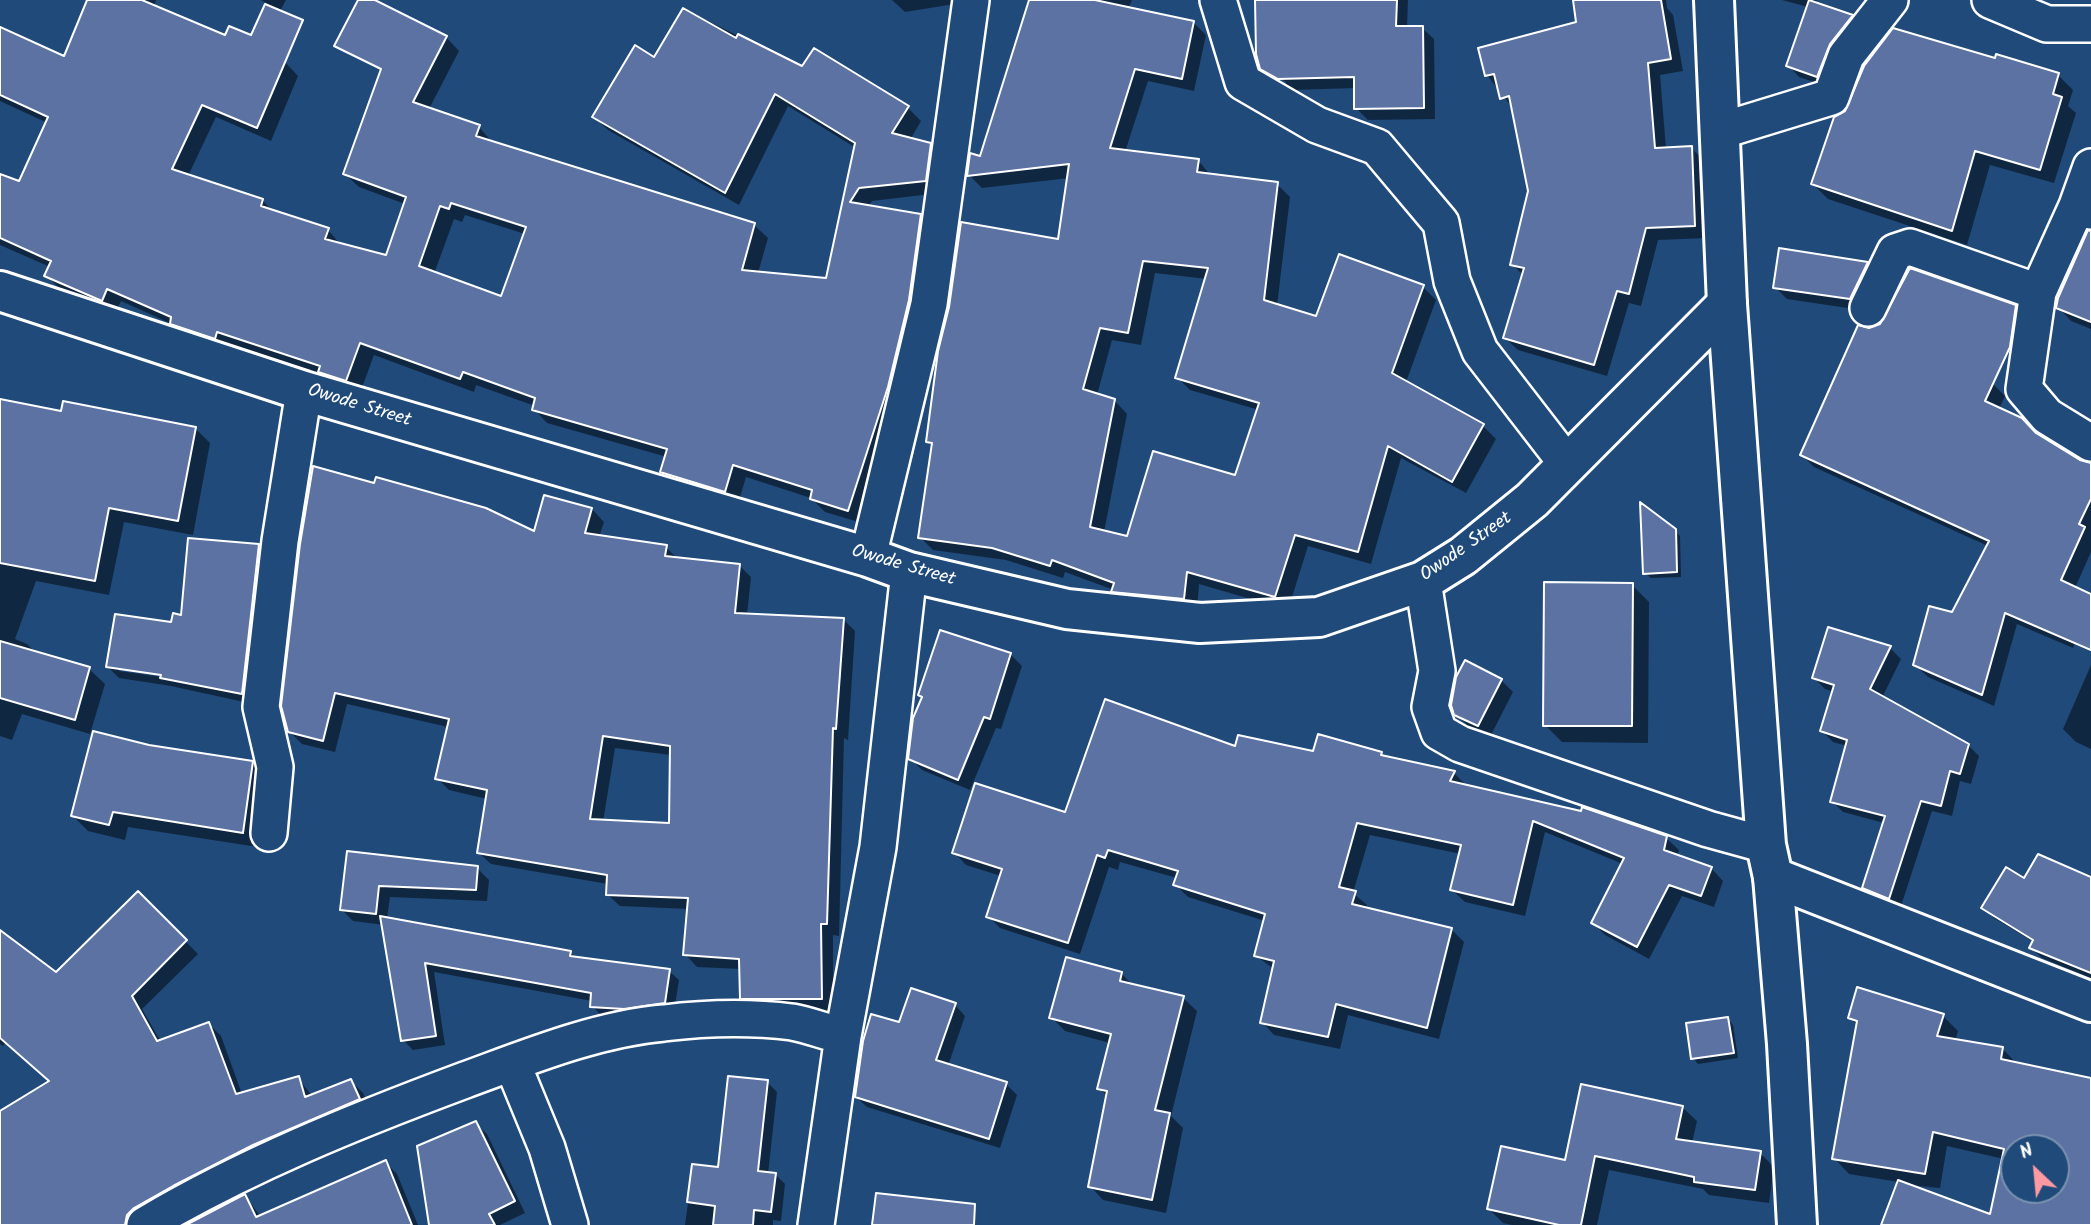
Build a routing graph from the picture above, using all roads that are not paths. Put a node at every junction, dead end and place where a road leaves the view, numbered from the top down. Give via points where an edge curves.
1 (971, 0) edge
2 (1218, 0) edge
3 (1714, 0) edge
4 (1890, 0) edge
5 (1990, 0) edge
6 (2091, 24) edge
7 (1720, 131) junction
8 (2091, 167) edge
9 (2084, 209) edge
10 (0, 291) edge
11 (2038, 292) junction
12 (1727, 304) junction
13 (1868, 308) dead end
14 (304, 391) junction
15 (2091, 443) edge
16 (1568, 465) junction
17 (868, 557) junction
18 (909, 572) junction
19 (1423, 581) junction
20 (269, 833) dead end
21 (1769, 861) junction
22 (2091, 1002) edge
23 (843, 1036) junction
24 (512, 1063) junction
25 (145, 1225) edge
26 (570, 1225) edge
27 (816, 1225) edge
28 (1797, 1225) edge

1 - 17 street via 929,304
2 - 16 street via 1242,82 1317,125 1377,147 1441,223 1452,281 1480,351
3 - 7 street
4 - 7 street via 1846,56 1831,97
5 - 6 street via 2047,24
7 - 12 street
8 - 9 street
9 - 11 street
10 - 14 street, Owode Street
11 - 13 street via 1902,247 1895,252
11 - 15 street via 2024,389 2048,416
12 - 16 street, Owode Street
12 - 21 street
14 - 17 street, Owode Street
14 - 20 street via 280,541 261,707 275,766
16 - 19 street, Owode Street via 1513,516
17 - 18 street, Owode Street
18 - 19 street, Owode Street via 1067,609 1200,623 1319,617
18 - 23 street via 878,847
19 - 21 street via 1437,671 1430,707 1439,732 1460,744 1708,830
21 - 22 street
21 - 28 street
23 - 24 street via 792,1022 721,1019 662,1023 590,1038
23 - 27 street
24 - 25 street via 284,1153
24 - 26 street via 547,1148

